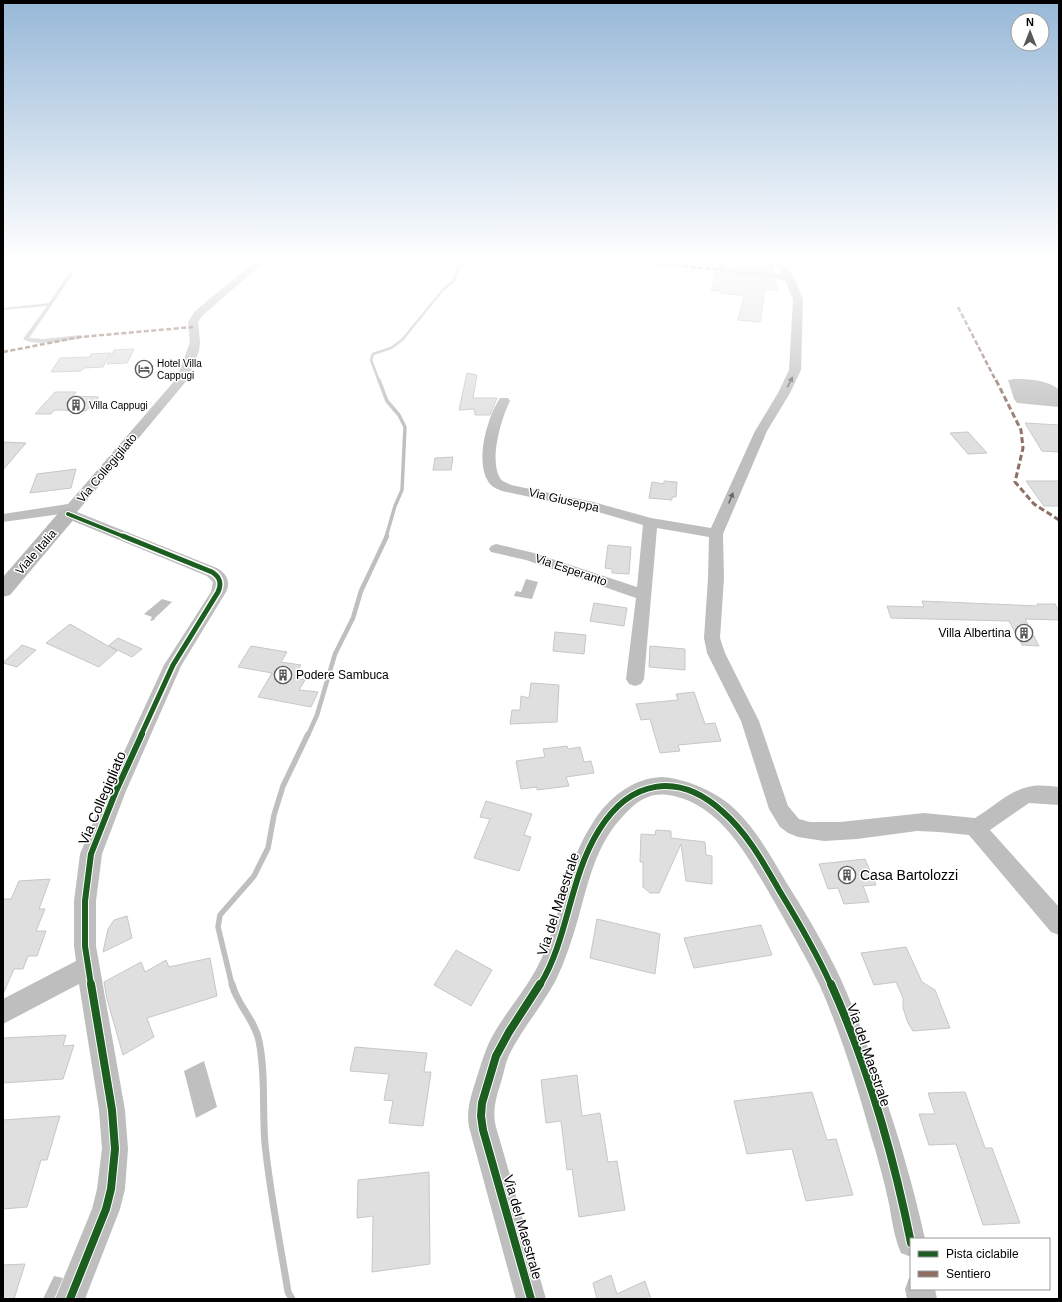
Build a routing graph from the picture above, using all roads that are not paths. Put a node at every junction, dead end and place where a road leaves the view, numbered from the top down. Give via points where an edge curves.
1 (39, 319) edge
2 (195, 319) edge
3 (797, 319) edge
4 (80, 337) dead end
5 (504, 401) dead end
6 (71, 511) junction
7 (3, 518) edge
8 (650, 522) junction
9 (716, 534) junction
10 (496, 548) dead end
11 (3, 590) edge
12 (644, 595) junction
13 (635, 679) dead end
14 (1059, 796) edge
15 (975, 827) junction
16 (1059, 924) edge
17 (88, 967) junction
18 (3, 1012) edge
19 (910, 1238) edge
20 (70, 1299) edge
21 (531, 1299) edge

1 - 4 lane via 26,339 28,341
2 - 6 street, Via Collegigliato via 193,351 180,383
9 -> 3 street via 761,431 794,374
5 - 8 street, Via Giuseppa via 494,422 491,441 491,465 496,483 507,488 593,506
6 - 7 street
6 - 11 street, Viale Italia
6 - 17 street, Via Collegigliato via 212,572 220,578 221,584 218,593 173,665 97,838 88,869 86,895 84,931
8 - 9 street, Via Giuseppa
8 - 12 street
9 - 15 street via 713,646 746,712 784,818 799,828 819,832 919,822
10 - 12 street, Via Esperanto via 529,556
12 - 13 street
14 - 15 street via 1028,796 986,824
15 - 16 street
17 - 18 street
17 - 20 street, Via Collegigliato via 116,1148 106,1209
19 - 21 street, Via del Maestrale via 888,1147 854,1045 829,979 805,934 764,864 724,812 714,803 692,791 658,786 639,791 621,805 603,825 585,855 554,959 503,1043 493,1065 480,1108 484,1133

